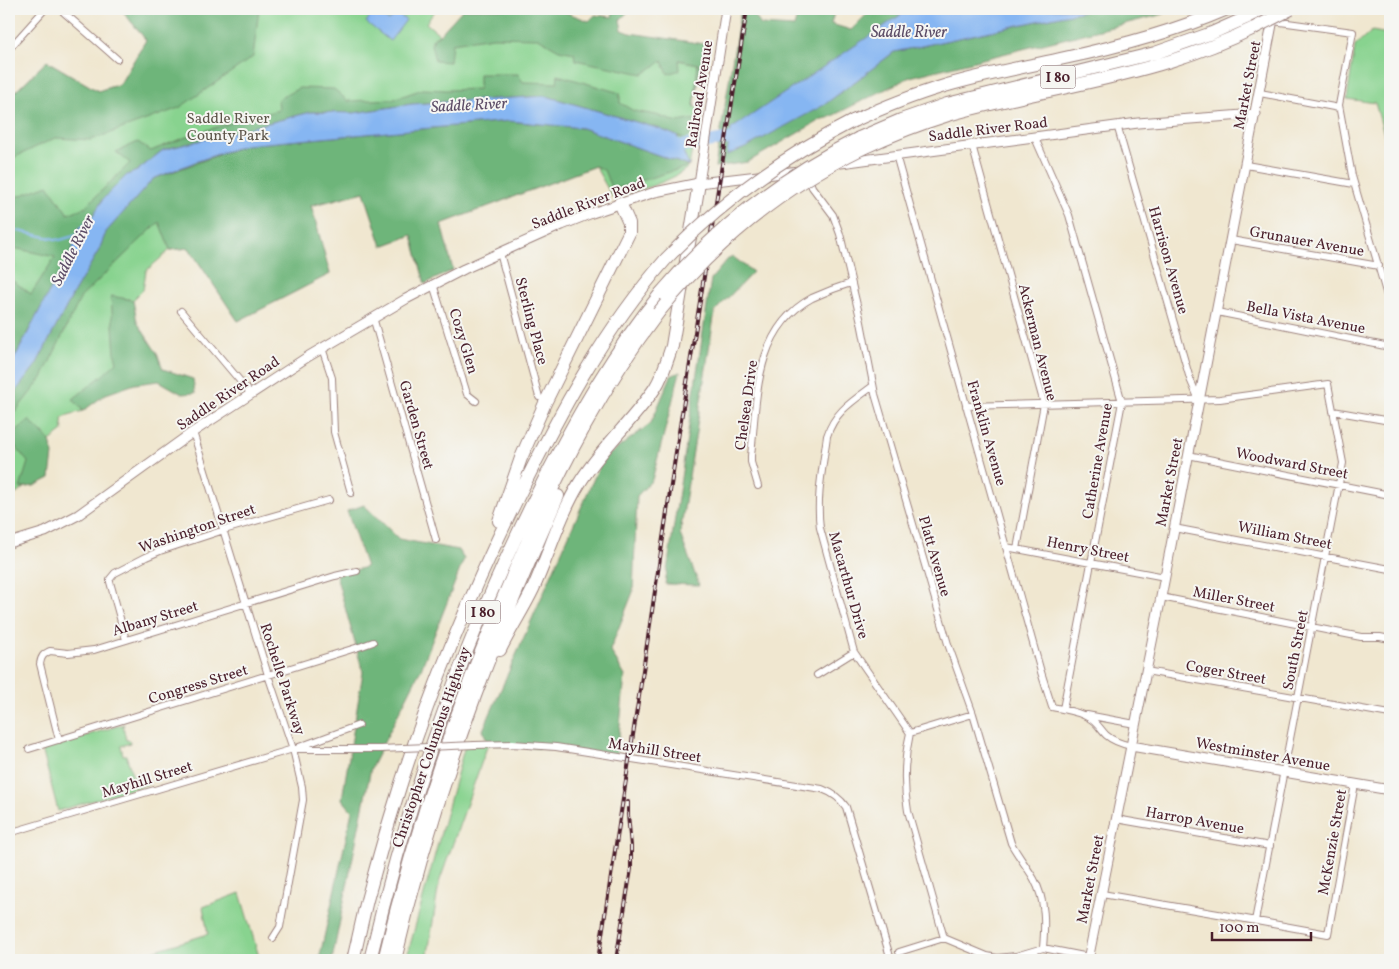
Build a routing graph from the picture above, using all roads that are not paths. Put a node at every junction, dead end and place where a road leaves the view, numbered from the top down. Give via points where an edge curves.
1 (44, 9) edge
2 (60, 9) edge
3 (726, 9) edge
4 (1227, 9) edge
5 (1276, 9) edge
6 (1291, 9) edge
7 (1261, 11) edge
8 (1273, 21) junction
9 (9, 50) edge
10 (117, 59) dead end
11 (1260, 93) junction
12 (1340, 108) junction
13 (1256, 114) junction
14 (1118, 126) junction
15 (1035, 138) junction
16 (861, 143) junction
17 (972, 145) junction
18 (896, 155) junction
19 (1246, 164) junction
20 (805, 170) junction
21 (699, 183) junction
22 (1354, 184) junction
23 (620, 203) junction
24 (1231, 240) junction
25 (500, 252) junction
26 (1379, 266) junction
27 (852, 283) junction
28 (433, 284) junction
29 (1390, 306) edge
30 (181, 311) dead end
31 (1216, 312) junction
32 (373, 317) junction
33 (1390, 347) edge
34 (322, 348) junction
35 (874, 386) junction
36 (251, 394) junction
37 (602, 396) junction
38 (539, 397) dead end
39 (1199, 400) junction
40 (476, 401) dead end
41 (1122, 402) junction
42 (1044, 404) junction
43 (966, 406) junction
44 (1333, 411) junction
45 (1390, 421) edge
46 (194, 432) junction
47 (1188, 456) junction
48 (1339, 484) junction
49 (758, 486) dead end
50 (351, 493) dead end
51 (1390, 495) edge
52 (328, 500) dead end
53 (1174, 528) junction
54 (224, 530) junction
55 (436, 540) dead end
56 (9, 543) edge
57 (1006, 547) junction
58 (1018, 549) junction
59 (1325, 556) junction
60 (1091, 562) junction
61 (1390, 569) edge
62 (357, 571) dead end
63 (1165, 577) junction
64 (477, 582) junction
65 (1161, 597) junction
66 (246, 603) junction
67 (1312, 627) junction
68 (1390, 639) edge
69 (126, 640) junction
70 (373, 642) dead end
71 (854, 652) junction
72 (1146, 670) junction
73 (268, 675) junction
74 (817, 675) dead end
75 (475, 696) junction
76 (1298, 698) junction
77 (1063, 709) junction
78 (1079, 713) junction
79 (973, 714) junction
80 (1390, 714) edge
81 (1135, 724) junction
82 (359, 726) dead end
83 (910, 733) junction
84 (58, 740) junction
85 (1131, 746) junction
86 (29, 749) dead end
87 (293, 749) junction
88 (1284, 771) junction
89 (1355, 784) junction
90 (1390, 790) edge
91 (1116, 819) junction
92 (9, 833) edge
93 (1270, 846) junction
94 (1102, 894) junction
95 (1255, 921) junction
96 (273, 938) dead end
97 (944, 938) junction
98 (1043, 948) junction
99 (899, 952) dead end
100 (1089, 958) edge
101 (352, 960) edge
102 (370, 960) edge
103 (384, 960) edge
104 (395, 960) edge
105 (891, 960) edge

1 - 9 street
2 - 10 street
3 - 21 street, Railroad Avenue
4 - 64 highway, Christopher Columbus Highway / I 80, bridge via 1134,42 988,74 896,102 810,144 749,184 666,259 624,311 579,381 535,462
5 - 8 street, Market Street
6 - 16 highway, Christopher Columbus Highway / I 80, bridge via 1254,28 1169,62 949,115
7 - 16 highway, Christopher Columbus Highway / I 80 via 1155,53 954,102 901,120
8 - 11 street, Market Street
8 - 12 street via 1353,32
11 - 12 street
11 - 13 street, Market Street
12 - 22 street
13 - 14 street, Saddle River Road
13 - 19 street, Market Street
14 - 15 street, Saddle River Road
14 - 39 street, Harrison Avenue via 1187,370
15 - 17 street, Saddle River Road
15 - 41 street, Catherine Avenue via 1069,215
16 - 37 highway, Christopher Columbus Highway / I 80, bridge via 750,219 698,267 658,313
16 - 102 highway, Christopher Columbus Highway / I 80, bridge via 804,168 745,210 708,242 661,293 621,347 583,408 538,492 457,674 392,871
17 - 18 street, Saddle River Road
17 - 42 street, Ackerman Avenue
18 - 20 street, Saddle River Road
18 - 43 street, Franklin Avenue
19 - 22 street
19 - 24 street, Market Street
20 - 21 street, Saddle River Road
20 - 27 street, Platt Avenue via 812,187 834,218
21 - 23 street, Saddle River Road
21 - 75 highway via 672,346 664,370 639,409 580,483 532,590
22 - 26 street
23 - 25 street, Saddle River Road
23 - 64 highway via 629,223 629,233 521,458
24 - 26 street, Grunauer Avenue
24 - 31 street, Market Street
25 - 28 street, Saddle River Road
25 - 38 street, Sterling Place
26 - 29 street
27 - 35 street, Platt Avenue
27 - 49 street, Chelsea Drive via 811,299 800,307 780,326 769,345 761,370 751,456
28 - 32 street, Saddle River Road
28 - 40 street, Cozy Glen via 468,394
30 - 36 street
31 - 33 street, Bella Vista Avenue
31 - 39 street, Market Street
32 - 34 street, Saddle River Road
32 - 55 street, Garden Street
34 - 36 street, Saddle River Road
34 - 50 street via 332,378 334,432
35 - 71 street, Macarthur Drive via 839,412 830,428 818,500 820,528
35 - 79 street, Platt Avenue via 948,644
36 - 46 street, Saddle River Road
37 - 75 highway
37 - 103 highway, Christopher Columbus Highway / I 80 via 535,525 479,657 427,804
39 - 41 street
39 - 44 street, South Street via 1328,384
39 - 47 street, Market Street
41 - 42 street
41 - 60 street, Catherine Avenue
42 - 43 street
42 - 58 street, Ackerman Avenue
43 - 57 street, Franklin Avenue
44 - 45 street
44 - 48 street, South Street via 1343,463
46 - 54 street, Rochelle Parkway
46 - 56 street, Saddle River Road via 78,515 45,532
47 - 48 street, Woodward Street
47 - 53 street, Market Street
48 - 51 street, Woodward Street
48 - 59 street, South Street
52 - 54 street, Washington Street
53 - 59 street, William Street
53 - 63 street, Market Street
54 - 66 street, Rochelle Parkway
54 - 69 street, Washington Street via 153,554 112,575 110,582
57 - 58 street, Henry Street
57 - 77 street, Franklin Avenue via 1052,707
58 - 60 street, Henry Street
59 - 61 street, William Street
59 - 67 street, South Street
60 - 63 street, Henry Street
60 - 77 street, Catherine Avenue
62 - 66 street, Albany Street
63 - 65 street, Market Street
64 - 101 highway, Christopher Columbus Highway / I 80 via 408,760
65 - 67 street, Miller Street
65 - 72 street, Market Street
66 - 69 street, Albany Street
66 - 73 street, Rochelle Parkway
67 - 68 street, Miller Street
67 - 76 street, South Street
69 - 84 street, Albany Street via 94,650 50,651 42,656 40,664
70 - 73 street, Congress Street
71 - 74 street
71 - 83 street, Macarthur Drive
72 - 76 street, Coger Street
72 - 81 street, Market Street
73 - 84 street, Congress Street
73 - 87 street, Rochelle Parkway
75 - 104 highway via 430,828
76 - 80 street, Coger Street
76 - 88 street, South Street
77 - 78 street
78 - 81 street
78 - 85 street via 1094,721 1112,739
79 - 83 street
79 - 98 street, Platt Avenue via 1011,843 1040,893 1045,918
81 - 85 street, Market Street
82 - 87 street, Mayhill Street
83 - 97 street via 904,777 906,803
84 - 86 street, Congress Street
85 - 88 street, Westminster Avenue
85 - 91 street, Market Street
87 - 92 street, Mayhill Street
87 - 96 street, Rochelle Parkway via 303,800 280,927
87 - 105 street, Mayhill Street, bridge via 513,744 556,747 830,792 846,808
88 - 89 street, Westminster Avenue
88 - 93 street, South Street
89 - 90 street, Westminster Avenue
89 - 95 street, McKenzie Street via 1328,934
91 - 93 street, Harrop Avenue
91 - 94 street, Market Street
93 - 95 street, South Street
94 - 95 street
94 - 100 street, Market Street
97 - 98 street via 997,958
97 - 99 street
98 - 100 street

